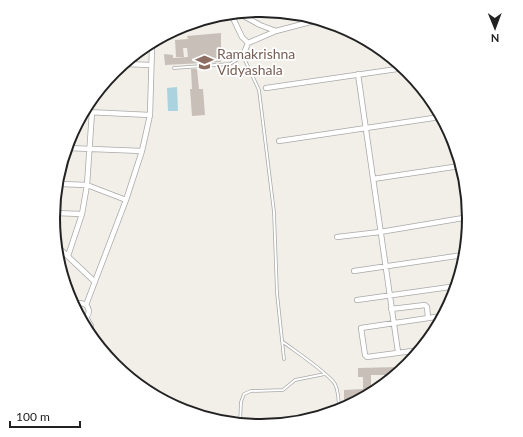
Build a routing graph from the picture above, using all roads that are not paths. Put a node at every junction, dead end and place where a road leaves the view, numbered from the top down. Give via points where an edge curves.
1 (246, 17) edge
2 (234, 19) edge
3 (307, 22) edge
4 (276, 31) junction
5 (248, 43) junction
6 (152, 50) edge
7 (244, 54) junction
8 (132, 64) edge
9 (151, 65) junction
10 (174, 68) dead end
11 (396, 69) edge
12 (358, 74) junction
13 (266, 88) dead end
14 (91, 112) edge
15 (150, 114) junction
16 (89, 115) edge
17 (436, 118) edge
18 (366, 128) junction
19 (279, 141) dead end
20 (73, 148) edge
21 (89, 149) junction
22 (142, 151) junction
23 (456, 167) edge
24 (373, 179) junction
25 (63, 184) edge
26 (87, 185) junction
27 (126, 200) junction
28 (60, 213) edge
29 (82, 214) junction
30 (463, 218) edge
31 (380, 232) junction
32 (337, 237) dead end
33 (63, 252) edge
34 (68, 256) junction
35 (459, 256) edge
36 (385, 266) junction
37 (354, 271) dead end
38 (95, 282) junction
39 (451, 287) edge
40 (389, 296) junction
41 (357, 300) dead end
42 (79, 304) edge
43 (86, 305) junction
44 (391, 309) junction
45 (85, 316) edge
46 (437, 317) edge
47 (428, 318) junction
48 (393, 324) junction
49 (282, 342) junction
50 (413, 351) edge
51 (398, 352) junction
52 (284, 359) dead end
53 (325, 374) junction
54 (338, 405) edge
55 (240, 419) edge

1 - 4 street
2 - 5 street via 242,37
3 - 4 street
4 - 5 street
5 - 7 street
6 - 9 street
7 - 10 lane via 230,64
7 - 49 lane via 258,90 274,212 277,294
8 - 9 street
9 - 15 street
11 - 12 street
12 - 13 street
12 - 18 street
14 - 15 street
15 - 22 street
16 - 21 street
17 - 18 street
18 - 19 street
18 - 24 street
20 - 21 street
21 - 22 street
21 - 26 street
22 - 27 street
23 - 24 street
24 - 31 street
25 - 26 street
26 - 27 street
26 - 29 street
27 - 38 street
28 - 29 street
29 - 34 street
30 - 31 street
31 - 32 street
31 - 36 street
33 - 34 street
34 - 38 street
35 - 36 street
36 - 37 street
36 - 40 street
38 - 43 street
39 - 40 street
40 - 41 street
40 - 44 street
42 - 43 street
43 - 45 street via 89,311
44 - 47 street via 425,305
44 - 48 street
46 - 47 street
47 - 48 street
48 - 51 street
48 - 51 street via 361,328 365,355 370,358
49 - 52 lane
49 - 53 lane
50 - 51 street
53 - 54 lane via 334,383
53 - 55 lane via 295,380 283,390 251,391 244,394

